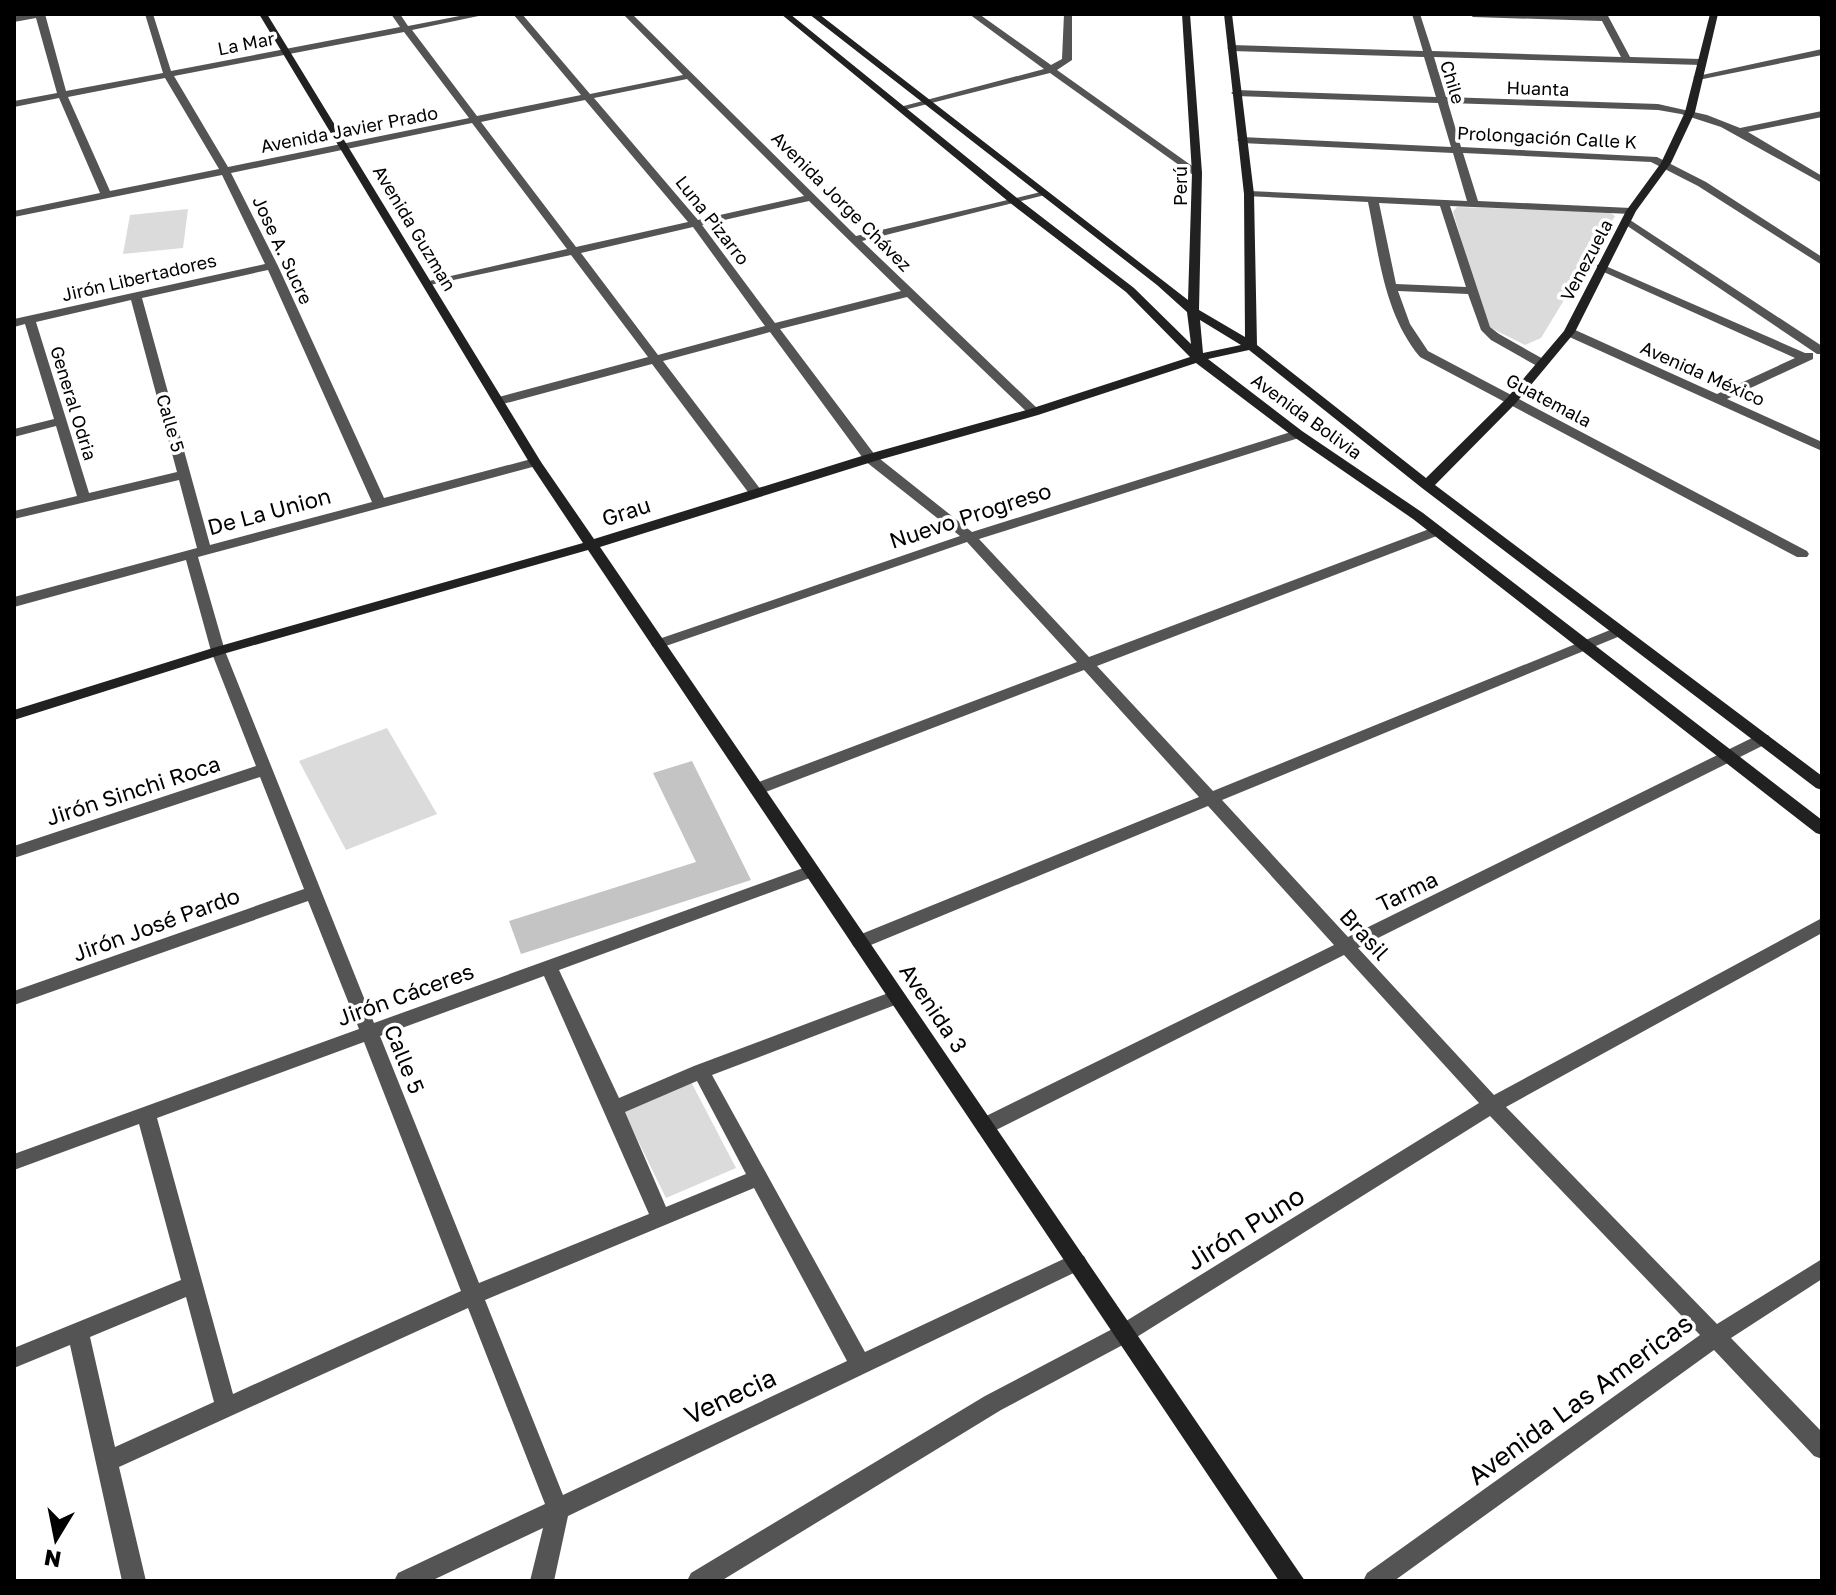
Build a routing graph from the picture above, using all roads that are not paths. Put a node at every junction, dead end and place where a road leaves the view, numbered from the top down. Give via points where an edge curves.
1 (41, 14) edge
2 (149, 14) edge
3 (263, 14) edge
4 (395, 14) edge
5 (484, 14) edge
6 (517, 14) edge
7 (627, 14) edge
8 (785, 14) edge
9 (813, 14) edge
10 (973, 14) edge
11 (1068, 14) edge
12 (1186, 14) edge
13 (1228, 14) edge
14 (1416, 14) edge
15 (1473, 14) edge
16 (1714, 14) edge
17 (1604, 16) edge
18 (14, 19) edge
19 (407, 29) junction
20 (1232, 48) junction
21 (286, 52) junction
22 (1822, 52) edge
23 (1428, 54) junction
24 (1626, 58) junction
25 (1701, 62) junction
26 (1050, 70) junction
27 (168, 75) junction
28 (690, 76) junction
29 (1698, 77) junction
30 (1236, 93) junction
31 (62, 94) junction
32 (588, 97) junction
33 (1442, 100) junction
34 (927, 102) junction
35 (14, 104) edge
36 (903, 109) junction
37 (1690, 112) junction
38 (1822, 114) edge
39 (476, 120) junction
40 (1741, 131) junction
41 (1242, 140) junction
42 (345, 147) junction
43 (1457, 149) junction
44 (1666, 163) junction
45 (225, 170) junction
46 (1197, 173) junction
47 (1822, 180) edge
48 (1041, 193) junction
49 (106, 194) junction
50 (1249, 194) junction
51 (813, 197) junction
52 (1013, 200) junction
53 (1373, 200) junction
54 (1444, 203) junction
55 (1474, 205) junction
56 (14, 214) edge
57 (1629, 216) junction
58 (695, 223) junction
59 (854, 240) junction
60 (574, 251) junction
61 (1822, 262) edge
62 (272, 266) junction
63 (1601, 267) junction
64 (429, 284) junction
65 (1393, 287) junction
66 (1473, 291) junction
67 (909, 293) junction
68 (136, 296) junction
69 (1193, 311) junction
70 (30, 320) junction
71 (14, 323) edge
72 (771, 325) junction
73 (1569, 332) junction
74 (1251, 346) junction
75 (1821, 351) edge
76 (1198, 358) junction
77 (1805, 358) junction
78 (656, 360) junction
79 (1541, 363) junction
80 (1717, 399) junction
81 (499, 401) junction
82 (1511, 401) junction
83 (1034, 412) junction
84 (61, 421) junction
85 (14, 433) edge
86 (1298, 434) junction
87 (1822, 447) edge
88 (870, 458) junction
89 (535, 462) junction
90 (186, 474) junction
91 (1427, 485) junction
92 (756, 493) junction
93 (84, 497) junction
94 (380, 504) junction
95 (14, 515) edge
96 (1437, 531) junction
97 (970, 537) junction
98 (591, 545) junction
99 (198, 553) junction
100 (1802, 554) dead end
101 (14, 602) edge
102 (1620, 631) junction
103 (658, 644) junction
104 (1587, 645) junction
105 (218, 651) junction
106 (1086, 664) junction
107 (14, 715) edge
108 (1763, 739) junction
109 (1728, 756) junction
110 (265, 769) junction
111 (1822, 784) edge
112 (757, 789) junction
113 (1212, 800) junction
114 (1822, 829) edge
115 (14, 852) edge
116 (812, 871) junction
117 (314, 892) junction
118 (1822, 925) edge
119 (860, 942) junction
120 (1346, 946) junction
121 (549, 967) junction
122 (897, 997) junction
123 (14, 998) edge
124 (369, 1032) junction
125 (701, 1071) junction
126 (1492, 1105) junction
127 (614, 1108) junction
128 (146, 1114) junction
129 (985, 1126) junction
130 (14, 1162) edge
131 (760, 1177) junction
132 (661, 1218) junction
133 (1077, 1262) junction
134 (1822, 1268) edge
135 (192, 1285) junction
136 (474, 1295) junction
137 (78, 1332) junction
138 (1125, 1333) junction
139 (1716, 1336) junction
140 (14, 1358) edge
141 (860, 1365) junction
142 (226, 1408) junction
143 (1822, 1448) edge
144 (108, 1461) junction
145 (558, 1509) junction
146 (134, 1581) edge
147 (406, 1581) edge
148 (542, 1581) edge
149 (699, 1581) edge
150 (1293, 1581) edge
151 (1375, 1581) edge

1 - 18 street
1 - 31 street
2 - 27 street, Jose A. Sucre
3 - 21 street, Avenida Guzman
4 - 19 street
5 - 19 street, La Mar
6 - 32 street, Luna Pizarro
7 - 28 street, Avenida Jorge Chávez
8 - 36 street, Avenida Bolivia
9 - 34 street, Avenida Bolivia
10 - 26 street
11 - 26 street via 1067,60
12 - 46 street, Perú
13 - 20 street
14 - 23 street, Chile
15 - 17 street
16 - 25 street, Venezuela
17 - 24 street
19 - 21 street, La Mar
19 - 39 street
20 - 23 street
20 - 30 street
21 - 27 street, La Mar
21 - 42 street, Avenida Guzman
22 - 29 street
23 - 24 street
23 - 33 street, Chile
24 - 25 street
25 - 29 street, Venezuela
26 - 34 street
26 - 46 street
27 - 31 street, La Mar
27 - 45 street, Jose A. Sucre
28 - 32 street, Avenida Javier Prado
28 - 51 street, Avenida Jorge Chávez
29 - 37 street, Venezuela
30 - 33 street, Huanta
30 - 41 street
31 - 35 street, La Mar
31 - 49 street
32 - 39 street, Avenida Javier Prado
32 - 58 street, Luna Pizarro
33 - 37 street, Huanta
33 - 43 street, Chile
34 - 36 street
34 - 48 street, Avenida Bolivia
36 - 52 street, Avenida Bolivia
37 - 40 street, Huanta
37 - 44 street, Venezuela
38 - 40 street
39 - 42 street, Avenida Javier Prado
39 - 60 street
40 - 47 street, Huanta
41 - 43 street, Prolongación Calle K
41 - 50 street
42 - 45 street, Avenida Javier Prado
42 - 64 street, Avenida Guzman
43 - 44 street, Prolongación Calle K via 1643,157
43 - 55 street, Chile
44 - 57 street, Venezuela
44 - 61 street, Prolongación Calle K
45 - 49 street, Avenida Javier Prado
45 - 62 street, Jose A. Sucre
46 - 69 street, Perú
48 - 52 street
48 - 69 street, Avenida Bolivia
49 - 56 street, Avenida Javier Prado
50 - 53 street
50 - 74 street
51 - 58 street
51 - 59 street, Avenida Jorge Chávez
52 - 59 street
52 - 76 street, Avenida Bolivia via 1130,290
53 - 54 street
53 - 65 street, Guatemala
54 - 55 street
54 - 66 street
55 - 57 street
57 - 63 street, Venezuela
57 - 75 street
58 - 60 street
58 - 72 street, Luna Pizarro
59 - 67 street, Avenida Jorge Chávez
60 - 64 street
60 - 78 street
62 - 68 street, Jirón Libertadores
62 - 94 street, Jose A. Sucre
63 - 73 street, Venezuela
63 - 77 street
64 - 81 street, Avenida Guzman
65 - 66 street
65 - 82 street, Guatemala via 1414,345
66 - 79 street via 1489,332
67 - 72 street
67 - 83 street, Avenida Jorge Chávez
68 - 70 street, Jirón Libertadores
68 - 90 street, Calle 5
69 - 74 street, Avenida Bolivia
69 - 76 street, Perú
70 - 71 street, Jirón Libertadores
70 - 84 street, General Odria
72 - 78 street
72 - 88 street, Luna Pizarro
73 - 79 street, Venezuela
73 - 80 street, Avenida México
74 - 76 street, Grau
74 - 91 street, Avenida Bolivia
75 - 77 street
76 - 83 street, Grau
76 - 86 street, Avenida Bolivia
77 - 80 street
78 - 81 street
78 - 92 street
79 - 82 street, Venezuela
80 - 87 street, Avenida México
81 - 89 street, Avenida Guzman
82 - 91 street, Venezuela
82 - 100 street, Guatemala
83 - 88 street, Grau
84 - 85 street
84 - 93 street, General Odria
86 - 96 street, Avenida Bolivia
86 - 97 street, Nuevo Progreso
88 - 92 street, Grau
88 - 97 street, Brasil
89 - 94 street, De La Union
89 - 98 street, Avenida 3
90 - 93 street
90 - 99 street, Calle 5
91 - 102 street, Avenida Bolivia
92 - 98 street, Grau
93 - 95 street
94 - 99 street, De La Union
96 - 104 street, Avenida Bolivia
96 - 106 street
97 - 103 street, Nuevo Progreso
97 - 106 street, Brasil
98 - 103 street, Avenida 3
98 - 105 street, Grau
99 - 101 street, De La Union
99 - 105 street, Calle 5
102 - 104 street
102 - 108 street, Avenida Bolivia
103 - 112 street, Avenida 3
104 - 109 street, Avenida Bolivia
104 - 113 street
105 - 107 street, Grau
105 - 110 street, Calle 5
106 - 112 street
106 - 113 street, Brasil
108 - 109 street, Tarma
108 - 111 street, Avenida Bolivia
109 - 114 street, Avenida Bolivia
109 - 120 street, Tarma
110 - 115 street, Jirón Sinchi Roca
110 - 117 street, Calle 5
112 - 116 street, Avenida 3
113 - 119 street
113 - 120 street, Brasil
116 - 119 street, Avenida 3
116 - 121 street, Jirón Cáceres
117 - 123 street, Jirón José Pardo
117 - 124 street, Calle 5
118 - 126 street, Jirón Puno
119 - 122 street, Avenida 3
120 - 126 street, Brasil
120 - 129 street, Tarma
121 - 124 street, Jirón Cáceres
121 - 127 street
122 - 125 street
122 - 129 street, Avenida 3
124 - 128 street, Jirón Cáceres
124 - 136 street, Calle 5
125 - 127 street
125 - 131 street
126 - 138 street, Jirón Puno
126 - 139 street, Brasil
127 - 132 street
128 - 130 street, Jirón Cáceres
128 - 135 street
129 - 133 street, Avenida 3
131 - 132 street
131 - 141 street
132 - 136 street
133 - 138 street, Avenida 3
133 - 141 street, Venecia
134 - 139 street, Avenida Las Americas
135 - 137 street
135 - 142 street
136 - 142 street
136 - 145 street, Calle 5
137 - 140 street
137 - 144 street
138 - 149 street, Jirón Puno via 993,1403
138 - 150 street, Avenida 3
139 - 143 street, Brasil
139 - 151 street, Avenida Las Americas
141 - 145 street, Venecia
142 - 144 street
144 - 146 street
145 - 147 street, Venecia
145 - 148 street

